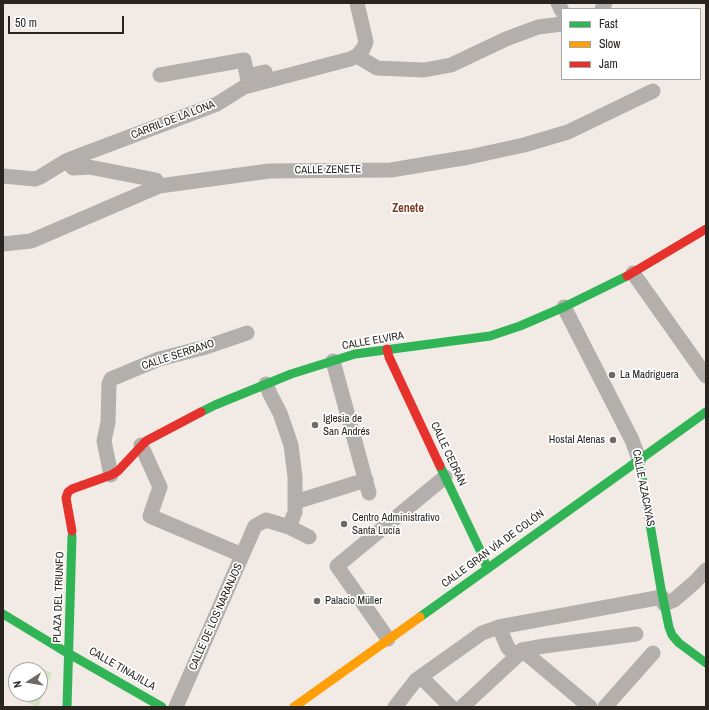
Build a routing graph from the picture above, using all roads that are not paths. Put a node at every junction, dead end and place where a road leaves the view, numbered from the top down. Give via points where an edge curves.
1 (357, 3) edge
2 (561, 24) edge
3 (357, 56) junction
4 (325, 65) junction
5 (160, 75) dead end
6 (653, 91) dead end
7 (66, 161) junction
8 (3, 176) edge
9 (159, 186) junction
10 (706, 229) edge
11 (3, 244) edge
12 (633, 273) junction
13 (564, 307) junction
14 (247, 333) dead end
15 (387, 349) junction
16 (333, 361) junction
17 (706, 376) edge
18 (266, 384) junction
19 (706, 412) edge
20 (142, 445) junction
21 (639, 460) junction
22 (111, 475) junction
23 (445, 477) junction
24 (295, 502) junction
25 (289, 527) junction
26 (72, 533) joint
27 (309, 537) dead end
28 (242, 555) junction
29 (487, 568) junction
30 (706, 570) edge
31 (663, 600) junction
32 (3, 614) edge
33 (499, 626) junction
34 (636, 634) dead end
35 (388, 639) junction
36 (69, 653) junction
37 (519, 653) junction
38 (653, 653) dead end
39 (706, 663) edge
40 (421, 677) junction
41 (67, 707) edge
42 (162, 707) edge
43 (176, 707) edge
44 (294, 707) edge
45 (395, 707) edge
46 (451, 707) edge
47 (462, 707) edge
48 (590, 707) edge
49 (605, 707) edge

1 - 3 street via 366,42
2 - 3 street via 538,27 451,65 424,70 377,68
3 - 4 street, CARRIL DE LA LONA
4 - 5 street, CARRIL DE LA LONA via 322,58 247,76 244,60
4 - 7 street, CARRIL DE LA LONA via 244,87 217,104
6 - 9 street, CALLE ZENETE via 568,132 469,157 391,170 269,171
7 - 8 street, CARRIL DE LA LONA via 34,179
7 - 9 street via 73,168 89,167 156,180
9 - 11 street, CALLE ZENETE via 31,241
10 - 12 main road, CALLE ELVIRA
12 - 13 main road, CALLE ELVIRA
12 - 17 street
13 - 15 main road, CALLE ELVIRA via 490,336
13 - 21 street, CALLE AZACAYAS via 632,440
14 - 22 street, CALLE SERRANO via 159,359 111,379 104,441
15 - 16 main road, CALLE ELVIRA via 354,354
15 - 23 main road, CALLE CEDRÁN
16 - 18 main road, CALLE ELVIRA
16 - 24 street via 368,486
18 - 20 main road, CALLE ELVIRA via 215,405
18 - 24 street via 291,445
19 - 21 main road, CALLE GRAN VÍA DE COLÓN
20 - 22 main road, CALLE ELVIRA
20 - 28 street via 160,487 150,516
21 - 29 main road, CALLE GRAN VÍA DE COLÓN
21 - 31 main road, CALLE AZACAYAS
22 - 26 main road, CALLE ELVIRA via 68,492 66,498
23 - 29 main road, CALLE CEDRÁN
23 - 35 street via 337,566
24 - 25 street via 295,512
25 - 27 street
25 - 28 street, CALLE DE LOS NARANJOS via 266,520 255,526
26 - 36 main road, PLAZA DEL TRIUNFO
28 - 43 street, CALLE DE LOS NARANJOS
29 - 35 main road, CALLE GRAN VÍA DE COLÓN
30 - 31 street via 674,600
31 - 33 street
31 - 39 main road, CALLE AZACAYAS via 672,635
32 - 36 main road, PLAZA DEL TRIUNFO
33 - 37 street via 508,648
33 - 40 street via 482,633
34 - 37 street via 544,646
35 - 44 main road, CALLE GRAN VÍA DE COLÓN
36 - 41 main road
36 - 42 main road, CALLE TINAJILLA
37 - 47 street
37 - 48 street
38 - 49 street
40 - 45 street via 410,686
40 - 46 street

